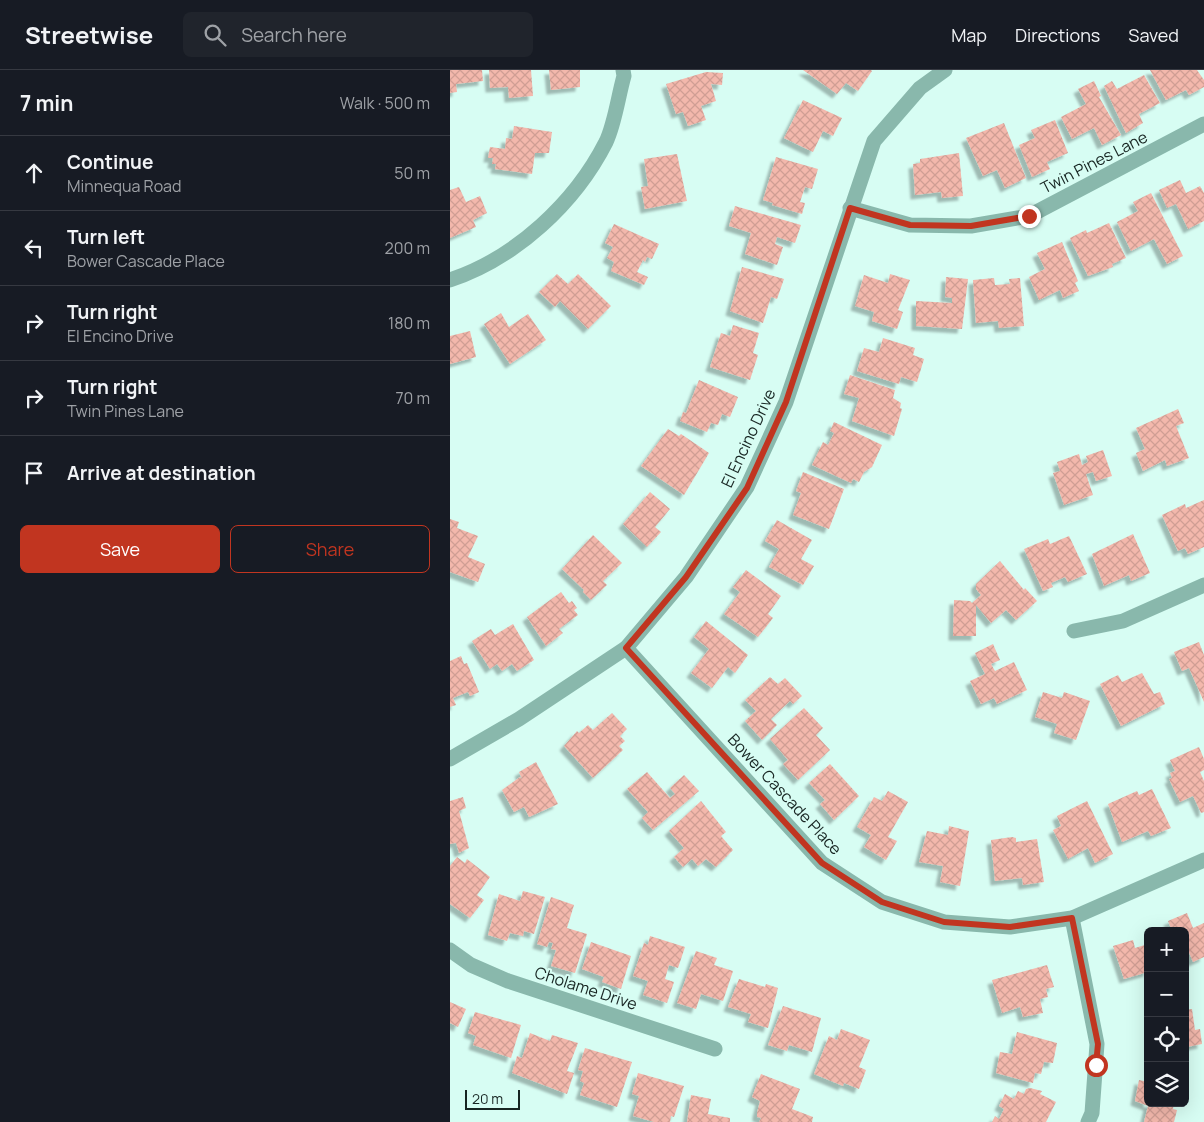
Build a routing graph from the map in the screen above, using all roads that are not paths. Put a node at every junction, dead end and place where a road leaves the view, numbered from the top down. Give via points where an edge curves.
1 (623, 70) edge
2 (945, 70) edge
3 (1204, 124) edge
4 (850, 208) junction
5 (450, 280) edge
6 (1204, 585) edge
7 (1074, 631) dead end
8 (626, 648) junction
9 (450, 758) edge
10 (1204, 860) edge
11 (1072, 918) junction
12 (450, 950) edge
13 (716, 1049) dead end
14 (1088, 1122) edge

1 - 5 street via 606,141 566,202 517,247
2 - 4 street, El Encino Drive via 920,88 874,141
3 - 4 street, Twin Pines Lane via 1029,216 971,226 910,225
4 - 8 street, El Encino Drive via 786,402 747,488 686,577
6 - 7 street via 1123,622
8 - 9 street, El Encino Drive via 519,719
8 - 11 street, Bower Cascade Place via 822,863 882,902 944,922 1010,927
10 - 11 street, Bower Cascade Place
11 - 14 street via 1098,1044 1092,1113
12 - 13 street, Cholame Drive via 508,981

